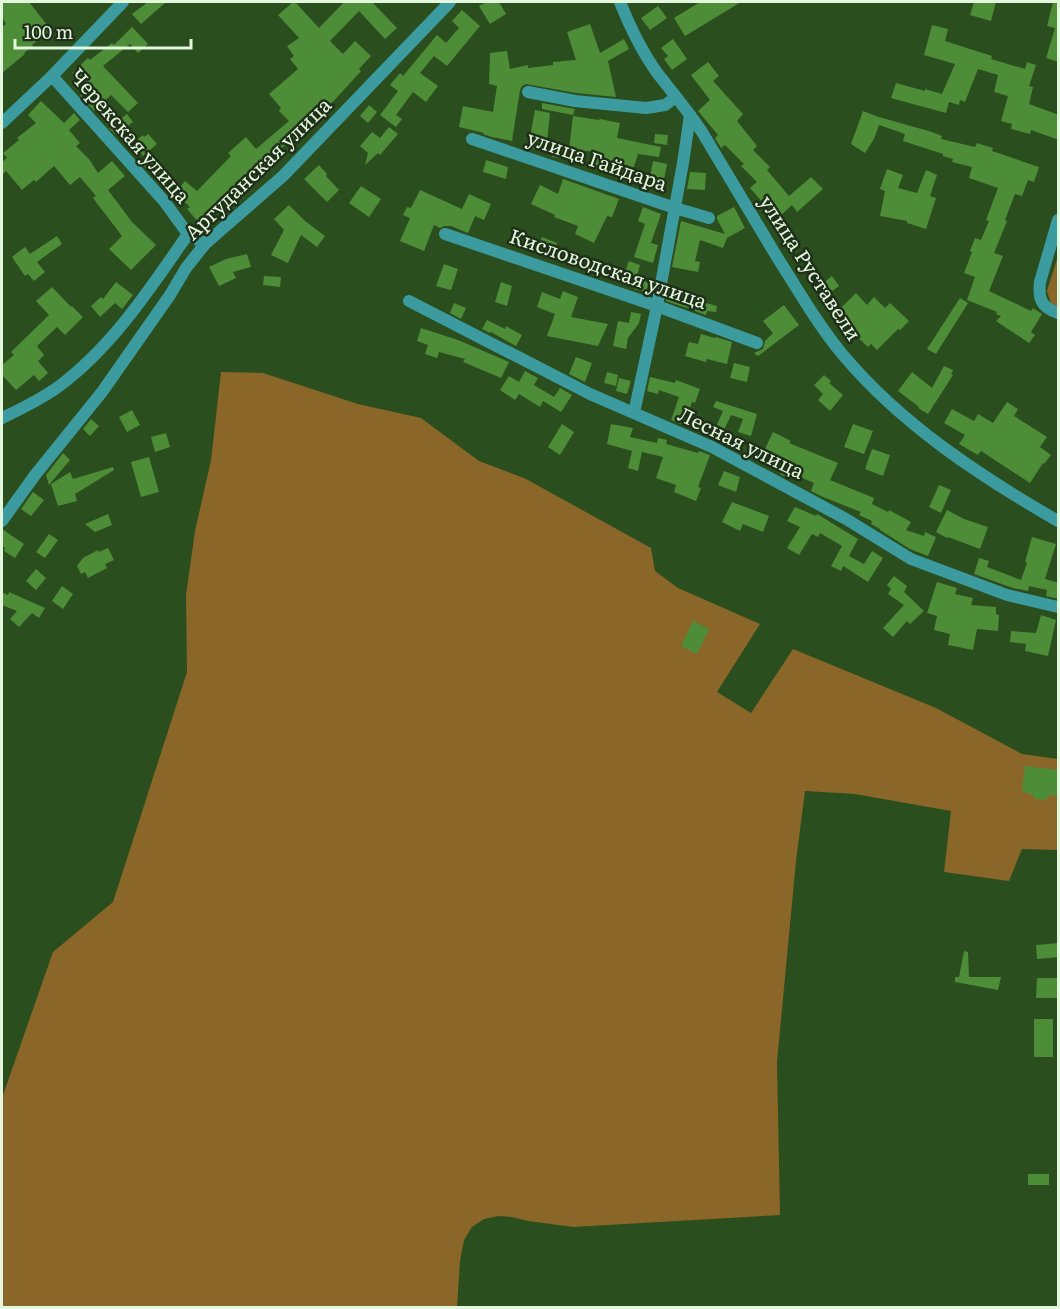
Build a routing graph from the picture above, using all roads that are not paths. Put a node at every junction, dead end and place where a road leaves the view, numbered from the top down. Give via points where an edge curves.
1 (123, 2) edge
2 (450, 2) edge
3 (622, 2) edge
4 (52, 76) junction
5 (528, 92) dead end
6 (676, 97) junction
7 (690, 115) junction
8 (3, 119) edge
9 (472, 139) dead end
10 (675, 208) junction
11 (709, 218) dead end
12 (1059, 220) edge
13 (188, 234) junction
14 (445, 234) dead end
15 (205, 244) junction
16 (409, 301) dead end
17 (657, 306) junction
18 (1059, 313) edge
19 (758, 343) dead end
20 (634, 413) junction
21 (2, 418) edge
22 (2, 521) edge
23 (1059, 521) edge
24 (1059, 607) edge

1 - 4 street
2 - 15 street, Аргуданская улица via 289,170
3 - 6 street, улица Руставели via 632,31
4 - 8 street
4 - 13 street, Черекская улица via 164,201
5 - 6 street via 646,108 666,105
6 - 7 street, улица Руставели
7 - 10 street
7 - 23 street, улица Руставели via 811,311 857,371 946,449 1007,492
9 - 10 street, улица Гайдара
10 - 11 street, улица Гайдара
10 - 17 street
12 - 18 street via 1039,290 1044,306
13 - 15 street, Черекская улица
13 - 21 street via 147,293 97,353 58,387
14 - 17 street, Кисловодская улица
15 - 22 street, Аргуданская улица via 102,392
16 - 20 street, Лесная улица
17 - 19 street, Кисловодская улица
17 - 20 street
20 - 24 street, Лесная улица via 712,447 911,559 1006,595

